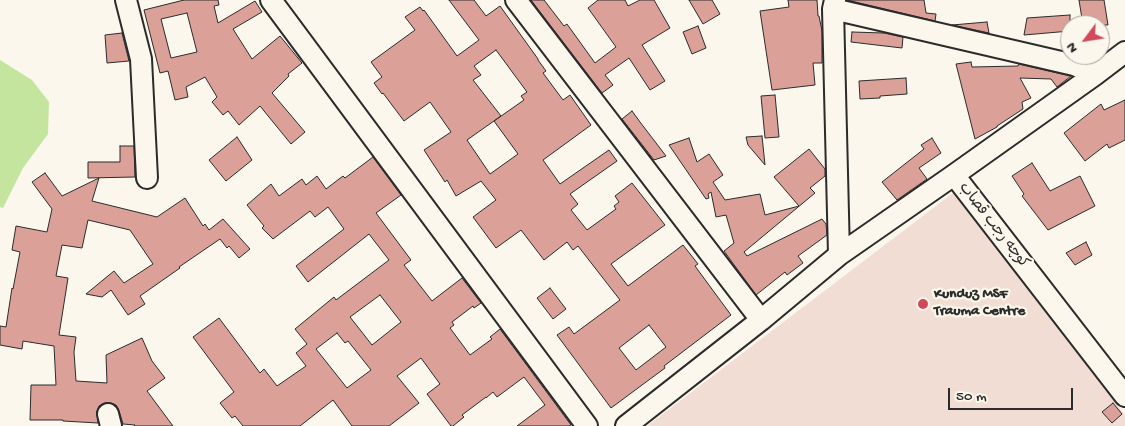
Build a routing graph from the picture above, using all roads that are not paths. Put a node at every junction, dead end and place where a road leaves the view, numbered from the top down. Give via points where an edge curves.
1 (126, 0) edge
2 (271, 0) edge
3 (516, 0) edge
4 (834, 5) edge
5 (1125, 52) edge
6 (1096, 74) junction
7 (954, 175) junction
8 (147, 178) dead end
9 (839, 255) junction
10 (761, 320) junction
11 (1125, 396) edge
12 (587, 426) edge
13 (626, 426) edge

1 - 8 street via 141,59
2 - 12 street
3 - 10 street
4 - 6 street via 1074,65
4 - 9 street
5 - 6 street
6 - 7 street
7 - 9 street
7 - 11 street, کوچه رجب قصاب
9 - 10 street
10 - 13 street

